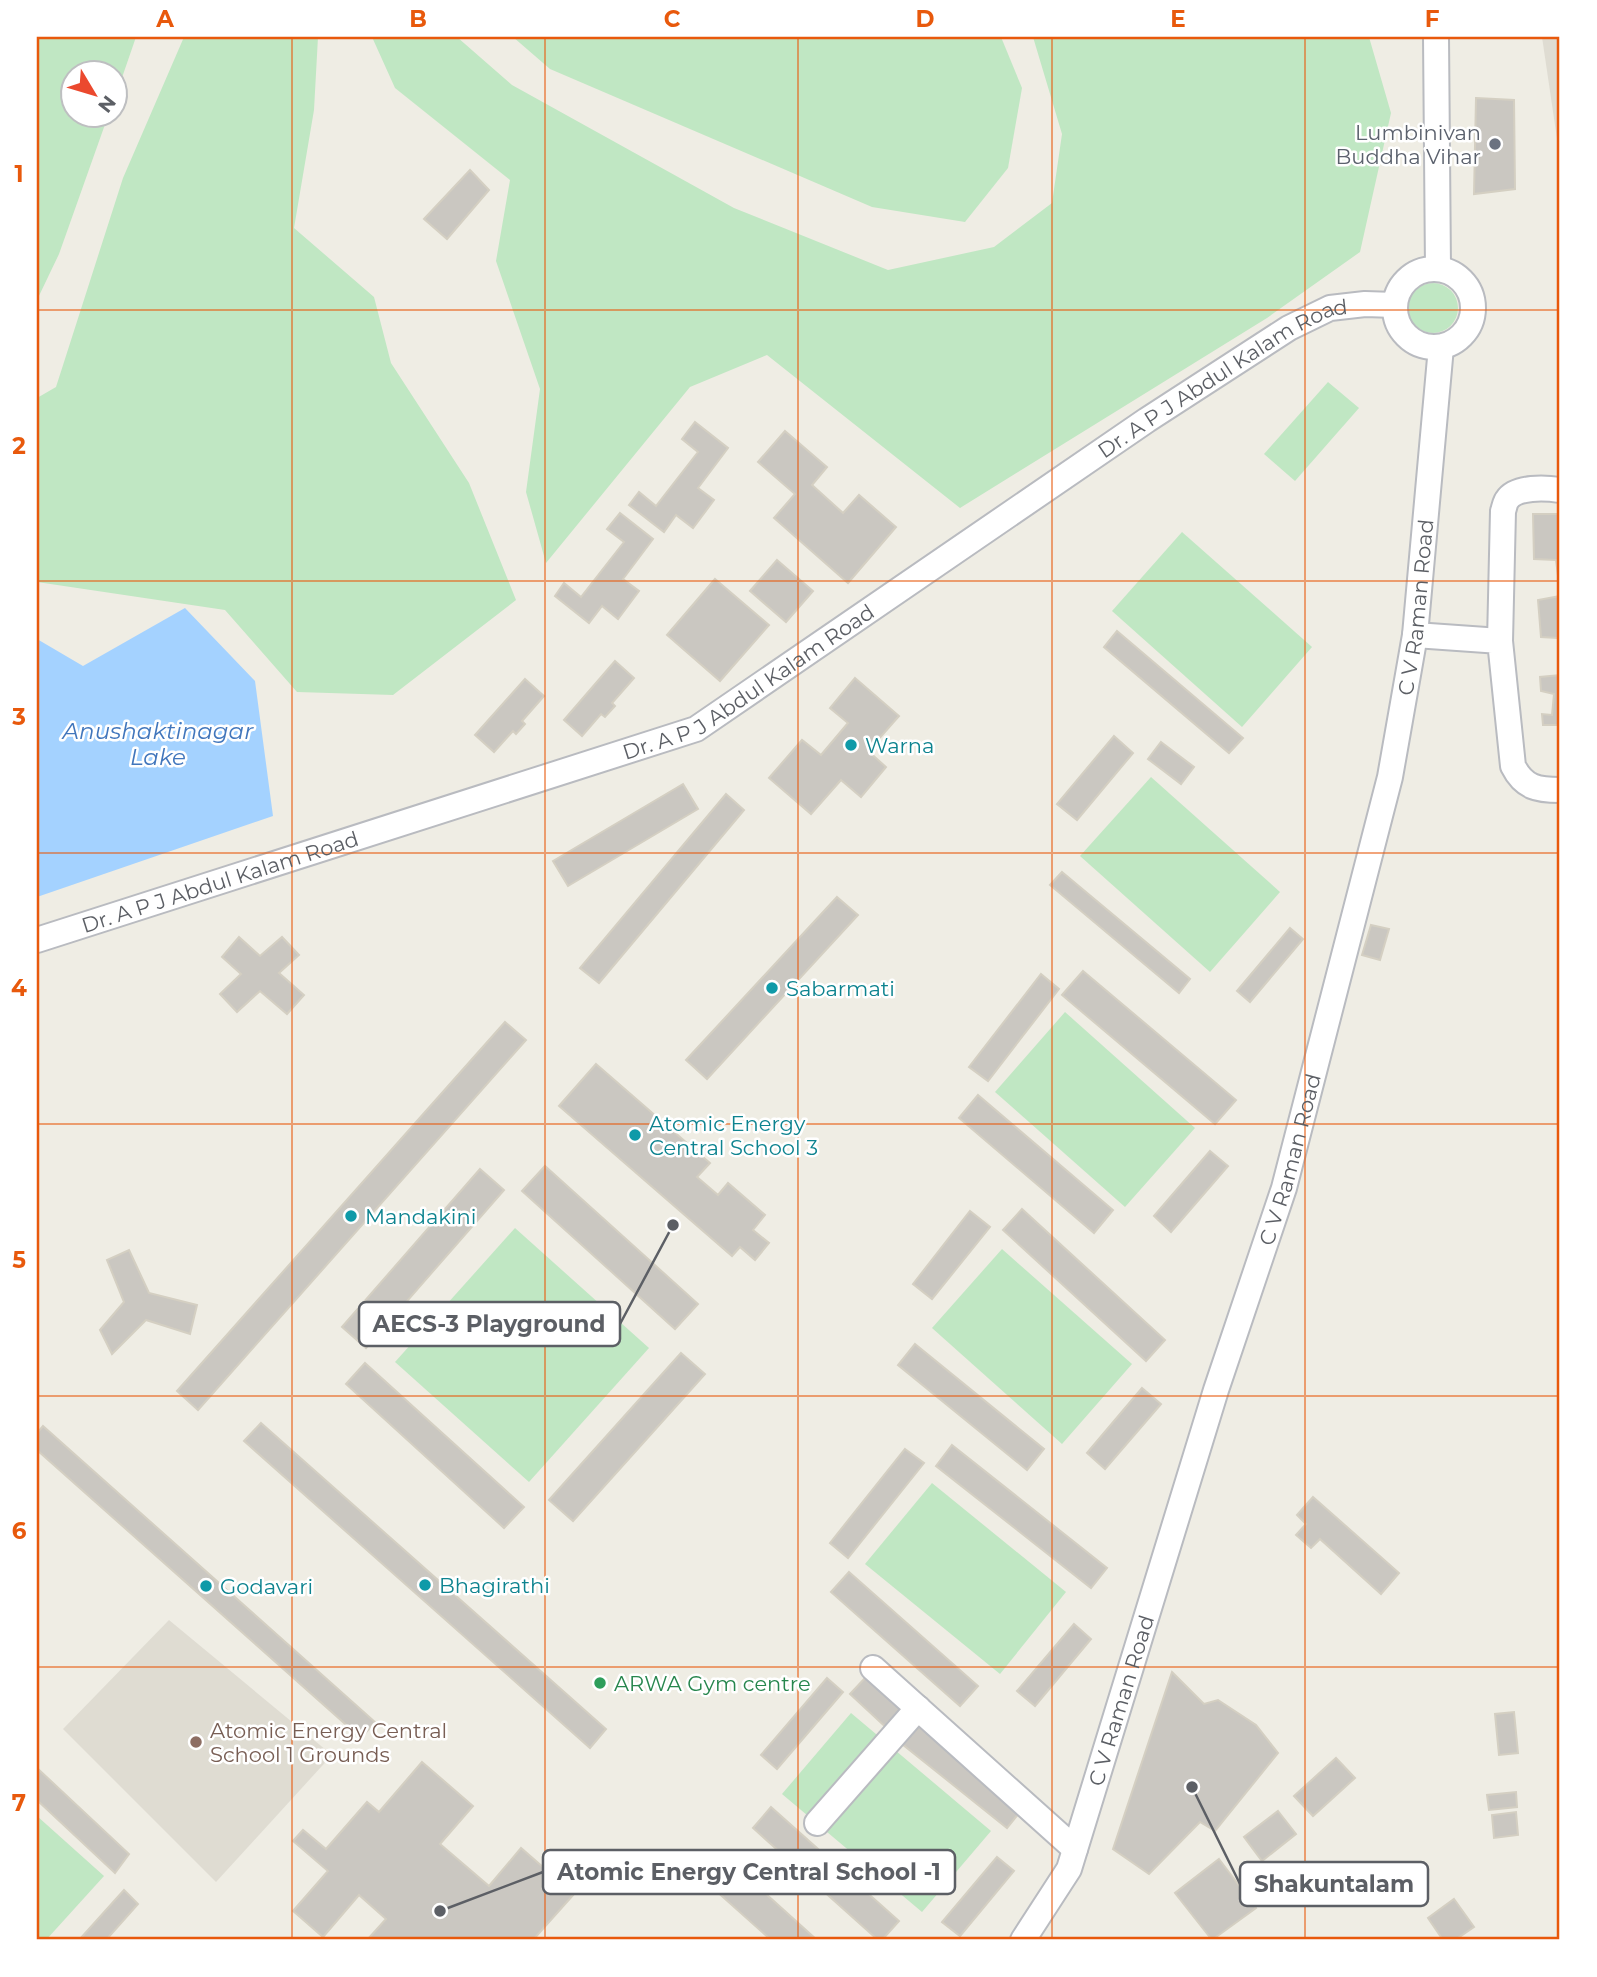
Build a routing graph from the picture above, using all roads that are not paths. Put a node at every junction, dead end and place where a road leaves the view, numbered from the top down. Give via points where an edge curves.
1 (1436, 37) edge
2 (1438, 269) junction
3 (1395, 305) junction
4 (1441, 347) junction
5 (1560, 489) edge
6 (1415, 635) junction
7 (1500, 641) junction
8 (1560, 790) edge
9 (37, 940) edge
10 (873, 1668) dead end
11 (918, 1708) junction
12 (817, 1823) dead end
13 (1075, 1849) junction
14 (1023, 1940) edge

1 - 2 street
2 - 3 street via 1409,278
2 - 4 street via 1457,276 1473,302 1466,331
3 - 4 street via 1399,325 1412,341
3 - 9 street, Dr. A P J Abdul Kalam Road via 1331,308 1289,328 696,729
4 - 6 street, C V Raman Road
5 - 7 street via 1537,488 1513,494 1506,501
6 - 7 street
6 - 13 street, C V Raman Road via 1390,777 1284,1188 1216,1390
7 - 8 street via 1513,766 1526,784
10 - 11 street
11 - 12 street
11 - 13 street
13 - 14 street, C V Raman Road via 1069,1869

